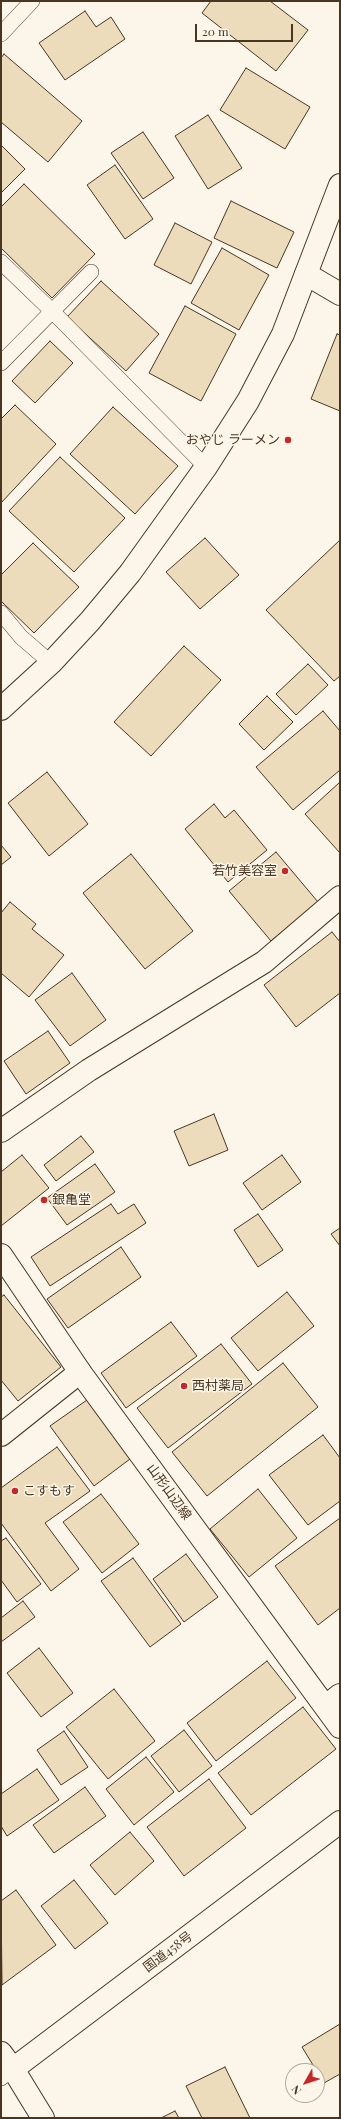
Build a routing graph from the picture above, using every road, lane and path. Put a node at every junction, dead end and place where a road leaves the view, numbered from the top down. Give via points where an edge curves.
1 (32, 1) edge
2 (1, 34) edge
3 (340, 185) edge
4 (1, 262) edge
5 (91, 272) dead end
6 (306, 274) junction
7 (340, 294) edge
8 (53, 312) junction
9 (1, 363) edge
10 (206, 467) junction
11 (1, 613) edge
12 (51, 663) junction
13 (1, 709) edge
14 (340, 897) edge
15 (1, 1131) edge
16 (1, 1255) edge
17 (80, 1372) junction
18 (1, 1435) edge
19 (333, 1701) edge
20 (340, 1727) edge
21 (340, 1822) edge
22 (5, 2067) edge
23 (42, 2118) edge

1 - 2 lane
3 - 6 main road
4 - 8 lane
5 - 8 lane
6 - 7 main road
6 - 10 main road via 283,334 248,401
8 - 9 lane
8 - 10 lane
10 - 12 main road via 130,573
11 - 12 lane via 21,637
12 - 13 main road
14 - 15 main road via 264,962 89,1070
16 - 17 main road, 山形山辺線
17 - 18 main road
17 - 19 main road, 山形山辺線
19 - 20 main road, 山形山辺線
21 - 22 main road, 国道458号
22 - 23 main road

